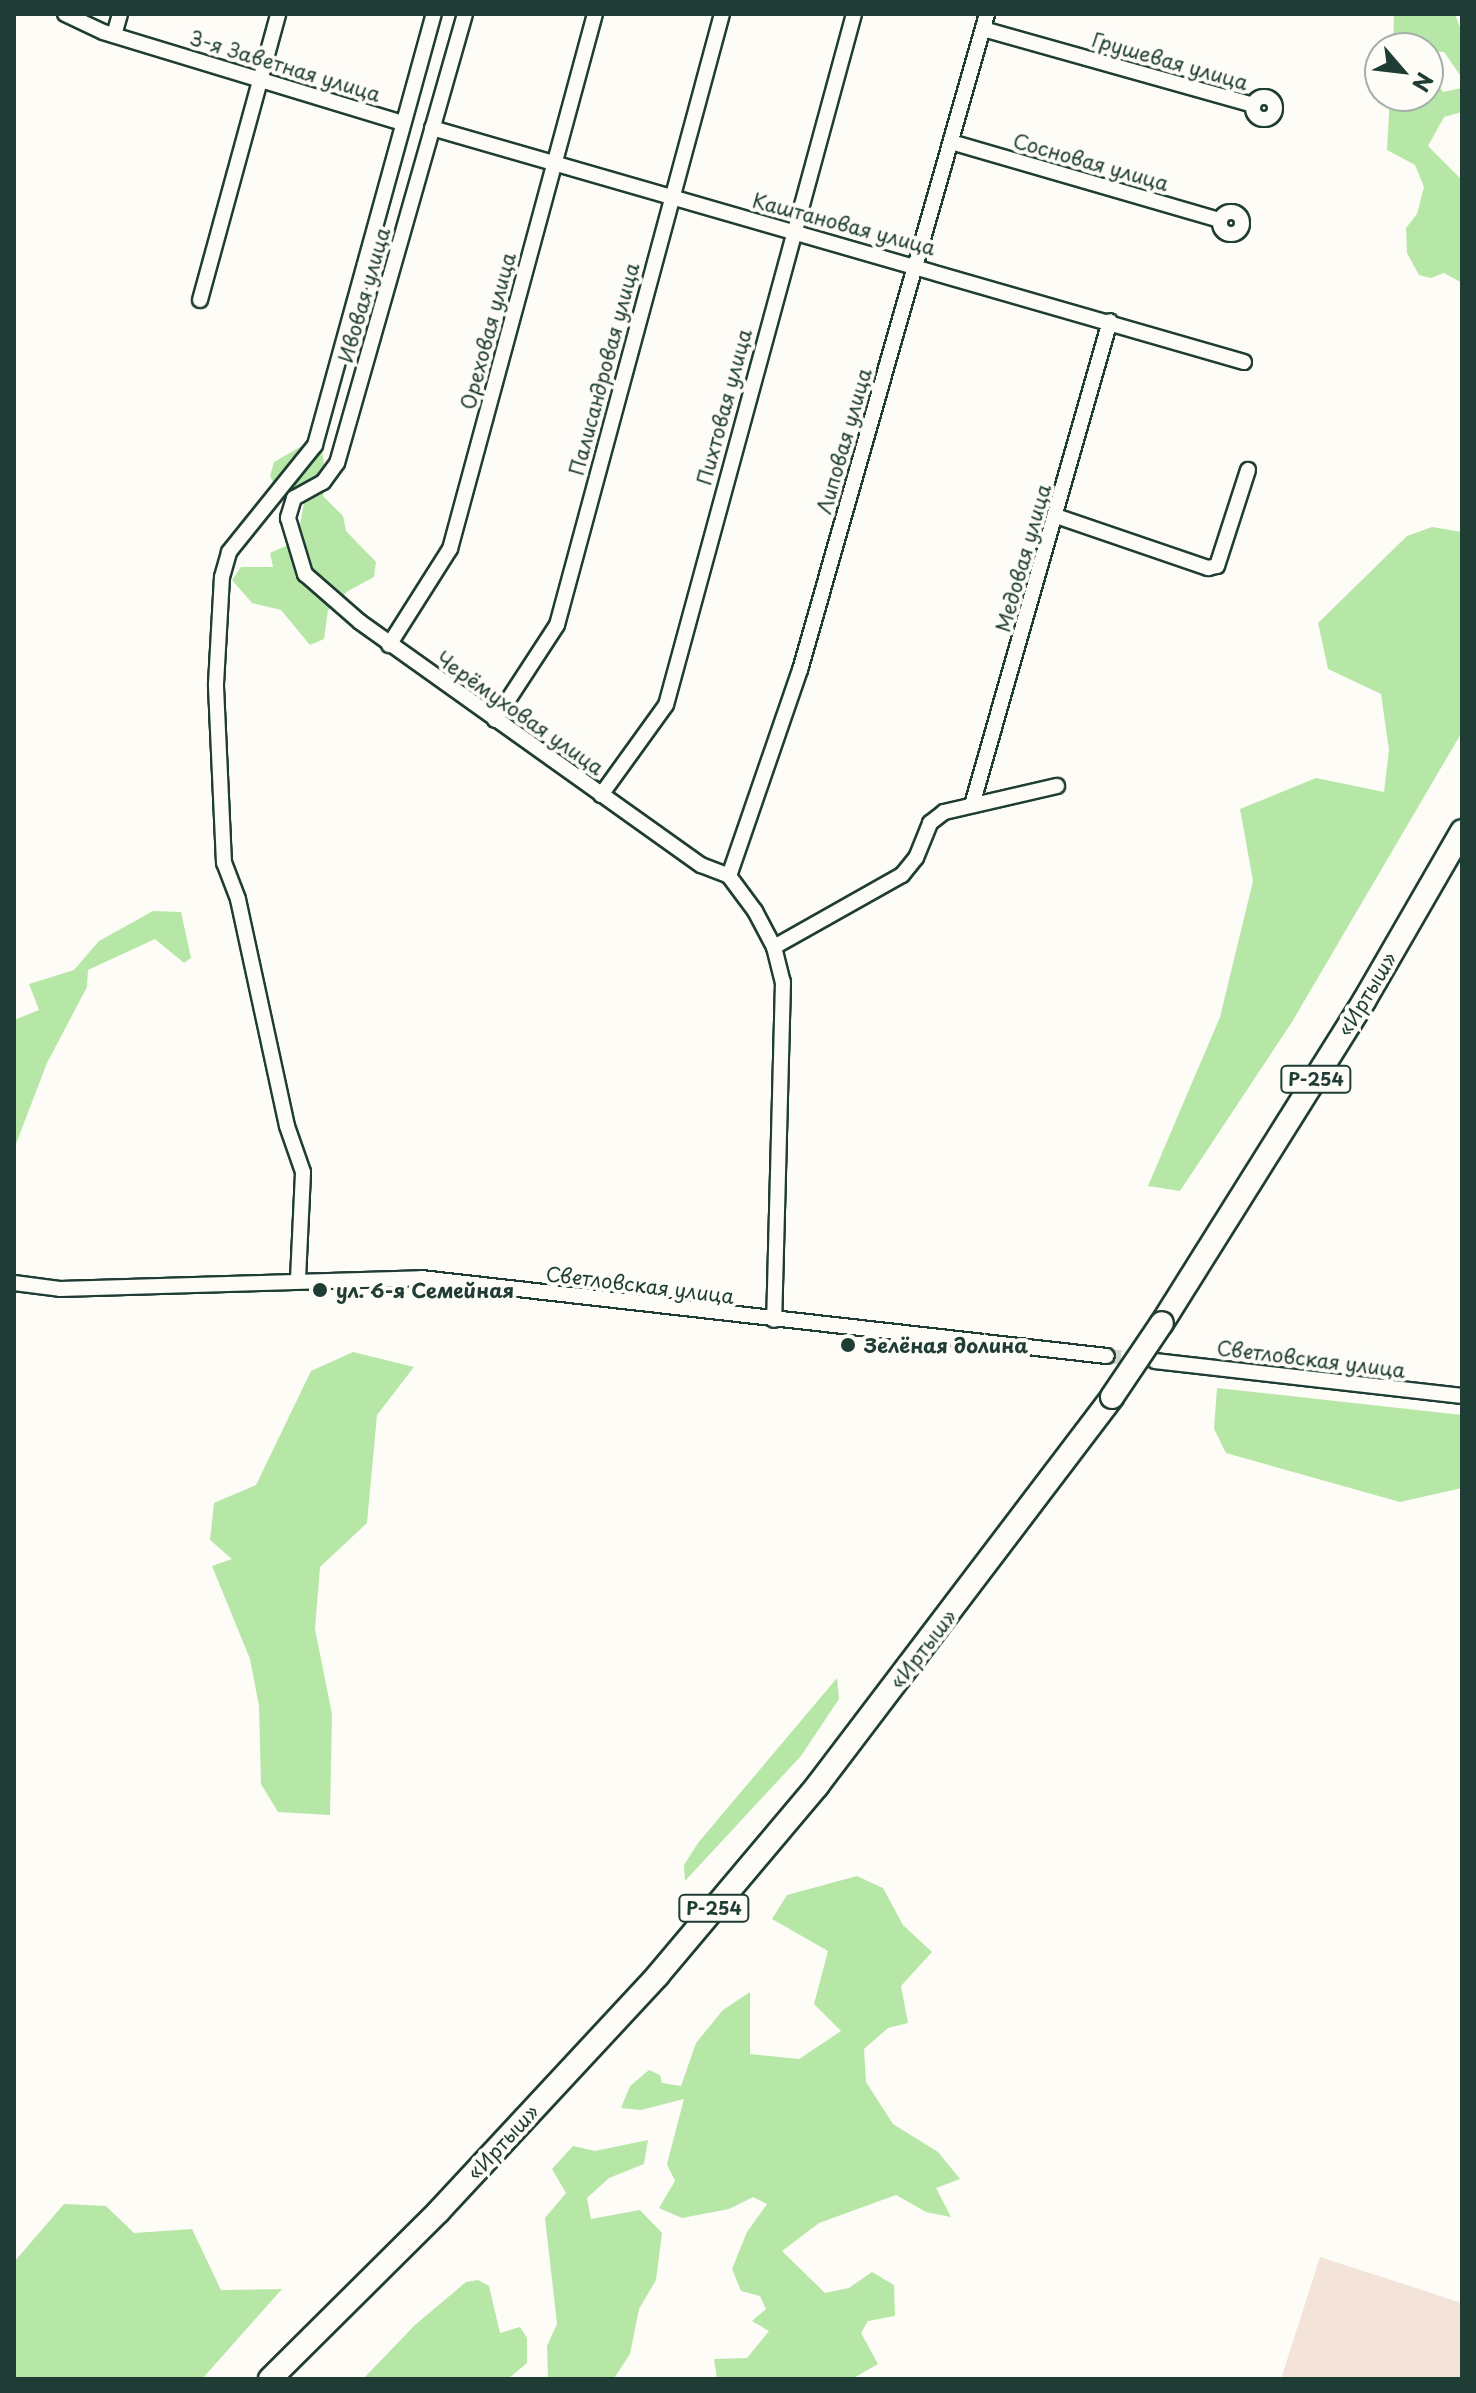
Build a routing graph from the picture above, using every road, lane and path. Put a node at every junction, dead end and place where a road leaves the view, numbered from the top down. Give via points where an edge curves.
1 (65, 14) edge
2 (120, 14) edge
3 (278, 14) edge
4 (434, 14) edge
5 (465, 14) edge
6 (595, 14) edge
7 (722, 14) edge
8 (854, 14) edge
9 (985, 21) edge
10 (114, 35) junction
11 (259, 81) junction
12 (1254, 105) dead end
13 (403, 123) junction
14 (432, 128) junction
15 (951, 142) junction
16 (554, 161) junction
17 (671, 195) junction
18 (1220, 220) dead end
19 (791, 232) junction
20 (915, 267) junction
21 (200, 300) dead end
22 (1110, 321) junction
23 (1244, 362) dead end
24 (1248, 470) dead end
25 (1056, 516) junction
26 (300, 566) joint
27 (389, 645) junction
28 (495, 720) junction
29 (1057, 786) dead end
30 (601, 795) junction
31 (972, 805) junction
32 (1462, 831) edge
33 (729, 876) junction
34 (774, 947) junction
35 (298, 1279) junction
36 (17, 1285) edge
37 (774, 1320) junction
38 (1107, 1356) tunnel mouth
39 (1155, 1361) tunnel mouth
40 (1462, 1396) edge
41 (270, 2379) edge

1 - 10 street, 3-я Заветная улица
2 - 10 street
3 - 11 street
4 - 13 street, Ивовая улица
5 - 14 street, Ивовая улица
6 - 16 street, Ореховая улица
7 - 17 street, Палисандровая улица
8 - 19 street, Пихтовая улица
9 - 12 street, Грушевая улица
9 - 15 street, Липовая улица
10 - 11 street, 3-я Заветная улица
11 - 13 street, 3-я Заветная улица
11 - 21 street
13 - 35 street, Ивовая улица via 315,445 224,561 216,684 224,863 238,899 282,1103 303,1172
14 - 16 street, Каштановая улица
14 - 26 street, Ивовая улица via 337,463 331,475 301,491 289,508
15 - 18 street, Сосновая улица
15 - 20 street, Липовая улица
16 - 17 street, Каштановая улица
16 - 27 street, Ореховая улица via 450,549
17 - 19 street, Каштановая улица
17 - 28 street, Палисандровая улица via 557,625
19 - 20 street, Каштановая улица
19 - 30 street, Пихтовая улица via 666,705
20 - 22 street, Каштановая улица
20 - 33 street, Липовая улица via 800,670
22 - 23 street, Каштановая улица
22 - 25 street, Медовая улица
24 - 25 street via 1217,566 1208,568
25 - 31 street, Медовая улица
26 - 27 street, Черёмуховая улица
27 - 28 street, Черёмуховая улица
28 - 30 street, Черёмуховая улица
29 - 31 street
30 - 33 street, Черёмуховая улица via 701,865
31 - 34 street via 944,812 930,823 916,858 902,875
32 - 41 highway, «Иртыш» / Р-254, bridge via 1364,1001 1162,1323 1112,1397 817,1786 658,1975 439,2211
33 - 34 street
34 - 37 street via 783,982
35 - 36 street, Светловская улица via 60,1289
35 - 37 street, Светловская улица via 421,1278
37 - 38 street, Светловская улица
39 - 40 street, Светловская улица

